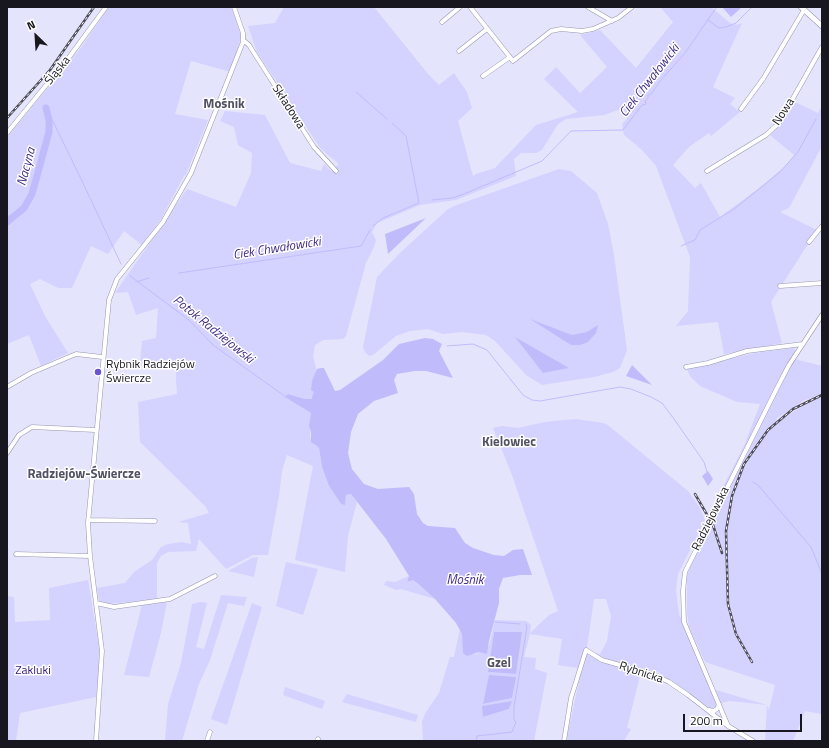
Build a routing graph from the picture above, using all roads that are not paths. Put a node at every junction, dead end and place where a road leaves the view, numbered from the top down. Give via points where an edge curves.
1 (106, 7) edge
2 (234, 7) edge
3 (460, 7) edge
4 (470, 7) edge
5 (588, 7) edge
6 (632, 7) edge
7 (803, 9) edge
8 (612, 20) junction
9 (442, 22) dead end
10 (822, 26) edge
11 (487, 29) junction
12 (244, 40) junction
13 (822, 47) edge
14 (459, 51) dead end
15 (510, 57) junction
16 (484, 76) dead end
17 (741, 109) dead end
18 (7, 133) edge
19 (336, 171) dead end
20 (707, 171) dead end
21 (822, 226) edge
22 (809, 242) dead end
23 (822, 283) edge
24 (780, 286) dead end
25 (822, 315) edge
26 (803, 344) junction
27 (102, 358) junction
28 (686, 367) dead end
29 (7, 387) edge
30 (95, 430) junction
31 (7, 452) edge
32 (88, 520) junction
33 (155, 521) dead end
34 (16, 554) dead end
35 (90, 556) junction
36 (215, 576) dead end
37 (96, 603) junction
38 (719, 703) junction
39 (709, 710) junction
40 (728, 726) junction
41 (210, 732) dead end
42 (96, 741) edge
43 (207, 741) edge
44 (564, 741) edge
45 (753, 741) edge

1 - 18 street, Śląska
2 - 12 street
3 - 9 street
4 - 11 street
5 - 8 street
6 - 8 street
7 - 10 main road
7 - 17 street via 763,79
8 - 15 street via 590,30 553,30 513,61
11 - 14 street
11 - 15 street
12 - 19 street, Składowa via 314,147
12 - 27 street via 185,185 163,222 122,272 112,289
13 - 20 street, Nowa via 779,124
15 - 16 street
21 - 22 street
23 - 24 street
25 - 26 street, Radziejowska
26 - 28 street via 739,352 708,363
26 - 38 street, Radziejowska via 766,409 684,572 684,622
27 - 29 street via 76,354 31,373
27 - 30 street
30 - 31 street via 32,427 20,435
30 - 32 street
32 - 33 street
32 - 35 street
34 - 35 street
35 - 37 street
36 - 37 street via 170,599 114,607
37 - 42 street via 102,655
38 - 39 street via 717,709
38 - 40 street, Radziejowska
39 - 40 street, Rybnicka
39 - 44 street, Rybnicka via 669,682 617,666 597,658 586,650 571,698
40 - 45 street, Rybnicka
41 - 43 street

